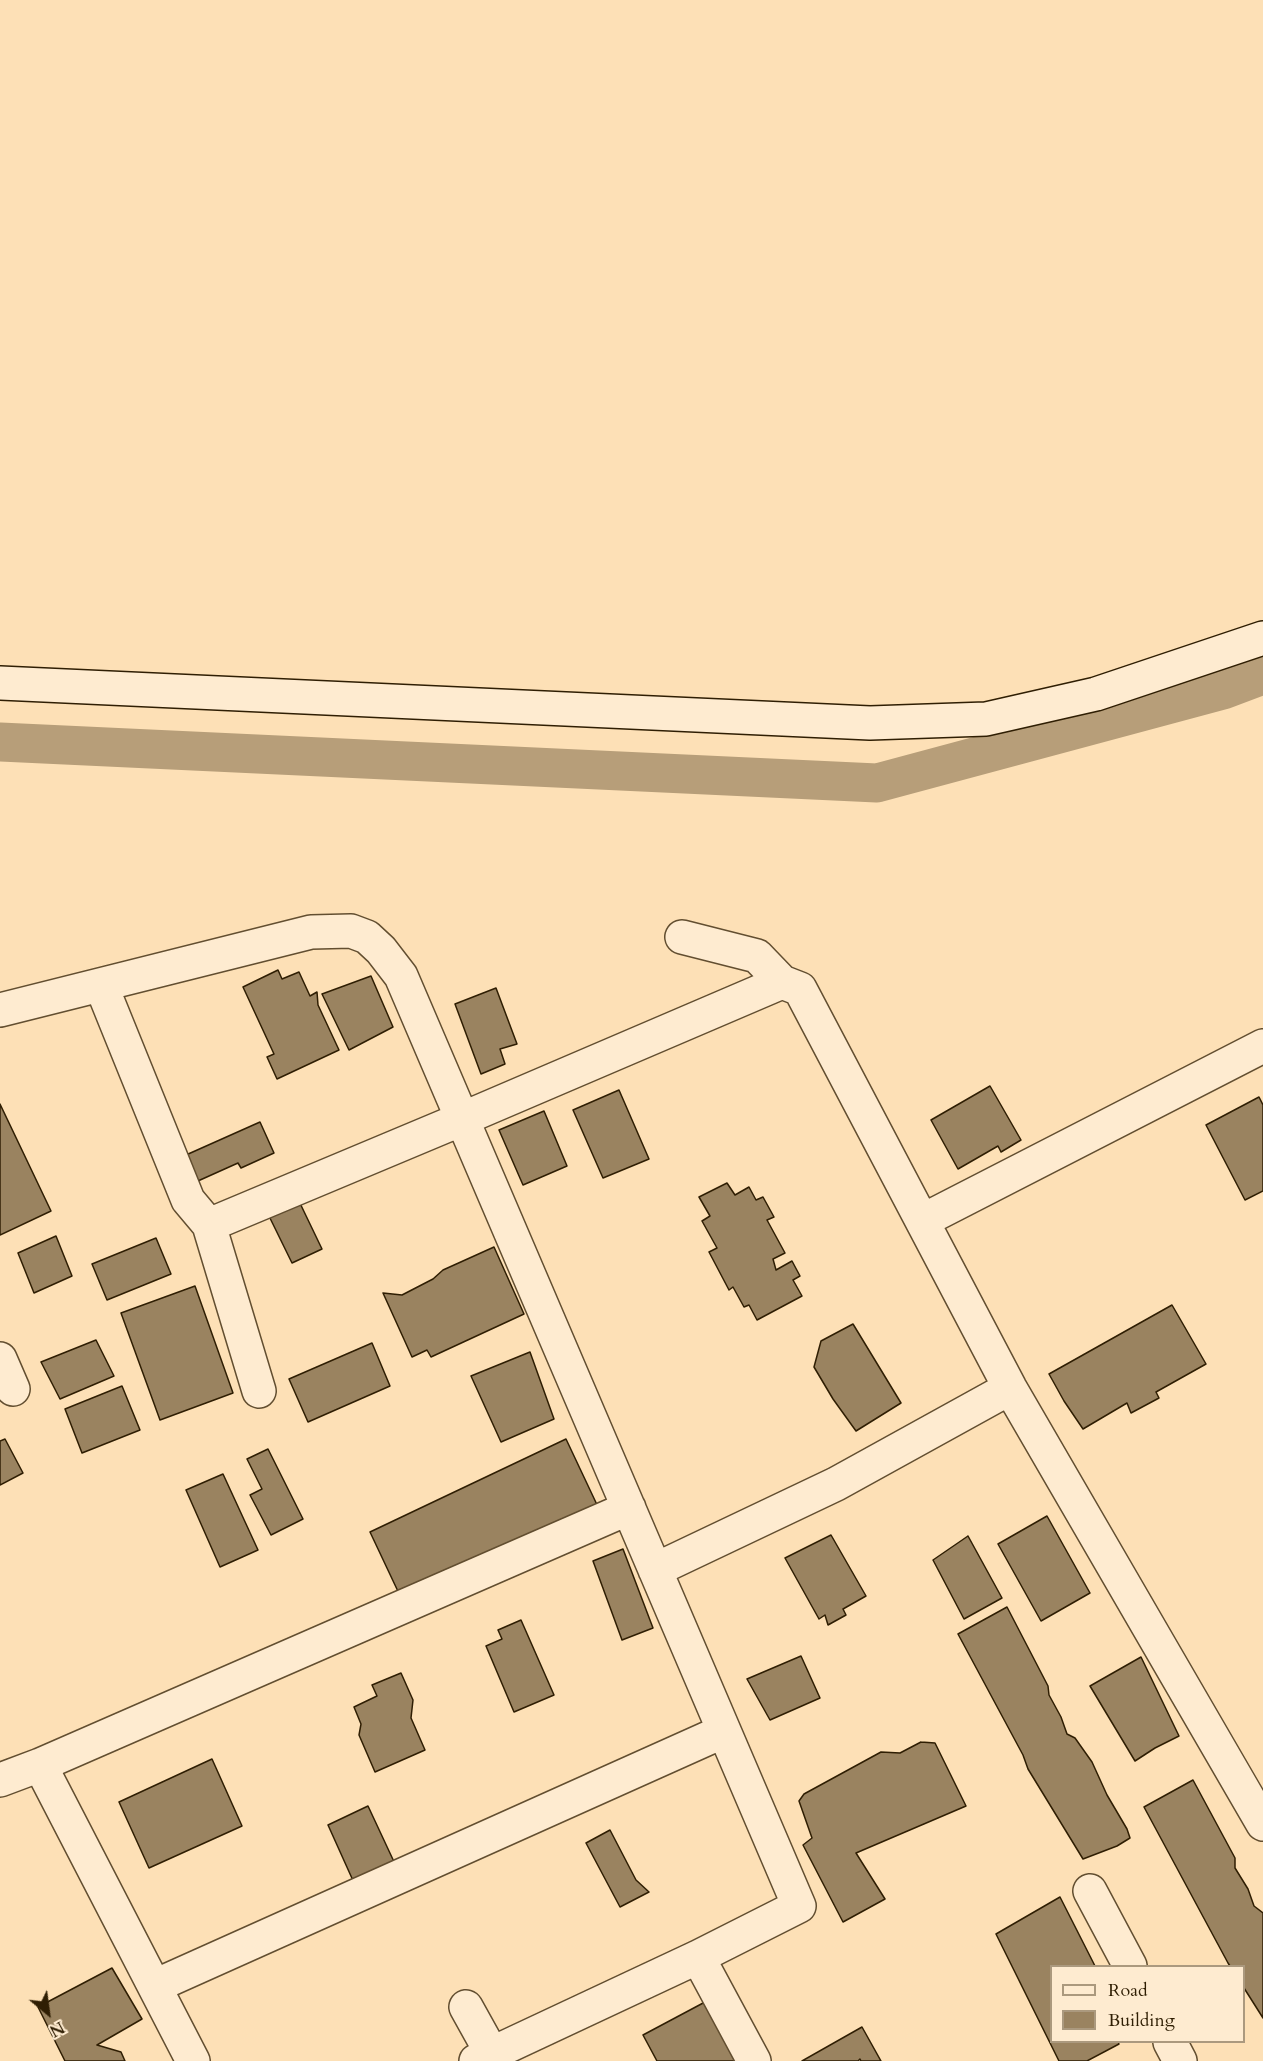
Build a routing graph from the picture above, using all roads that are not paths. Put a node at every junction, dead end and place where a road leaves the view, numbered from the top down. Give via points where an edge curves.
1 (1263, 638) edge
2 (0, 683) edge
3 (682, 937) dead end
4 (782, 981) junction
5 (101, 984) junction
6 (0, 1010) edge
7 (1263, 1046) edge
8 (462, 1119) junction
9 (922, 1221) junction
10 (209, 1225) junction
11 (0, 1359) edge
12 (1010, 1388) junction
13 (13, 1389) dead end
14 (259, 1391) dead end
15 (629, 1508) junction
16 (656, 1570) junction
17 (724, 1731) junction
18 (40, 1765) junction
19 (0, 1780) edge
20 (1263, 1824) edge
21 (1090, 1891) dead end
22 (698, 1957) junction
23 (1129, 1965) edge
24 (154, 1986) junction
25 (466, 2007) dead end
26 (1171, 2043) edge
27 (488, 2059) edge
28 (193, 2061) edge
29 (754, 2061) edge
30 (1180, 2061) edge

1 - 2 street via 1096,694 986,719 870,723
3 - 4 street via 757,956
4 - 8 street
4 - 9 street via 800,989
5 - 6 street
5 - 8 street via 311,932 351,931 367,937 401,976
5 - 10 street via 188,1200
7 - 9 street
8 - 10 street
8 - 15 street
9 - 12 street
10 - 14 street
11 - 13 street
12 - 16 street via 836,1484
12 - 20 street
15 - 16 street
15 - 18 street
16 - 17 street
17 - 22 street via 799,1906
17 - 24 street
18 - 19 street
18 - 24 street
21 - 23 street
22 - 27 street
22 - 29 street
24 - 28 street
25 - 27 street
26 - 30 street

